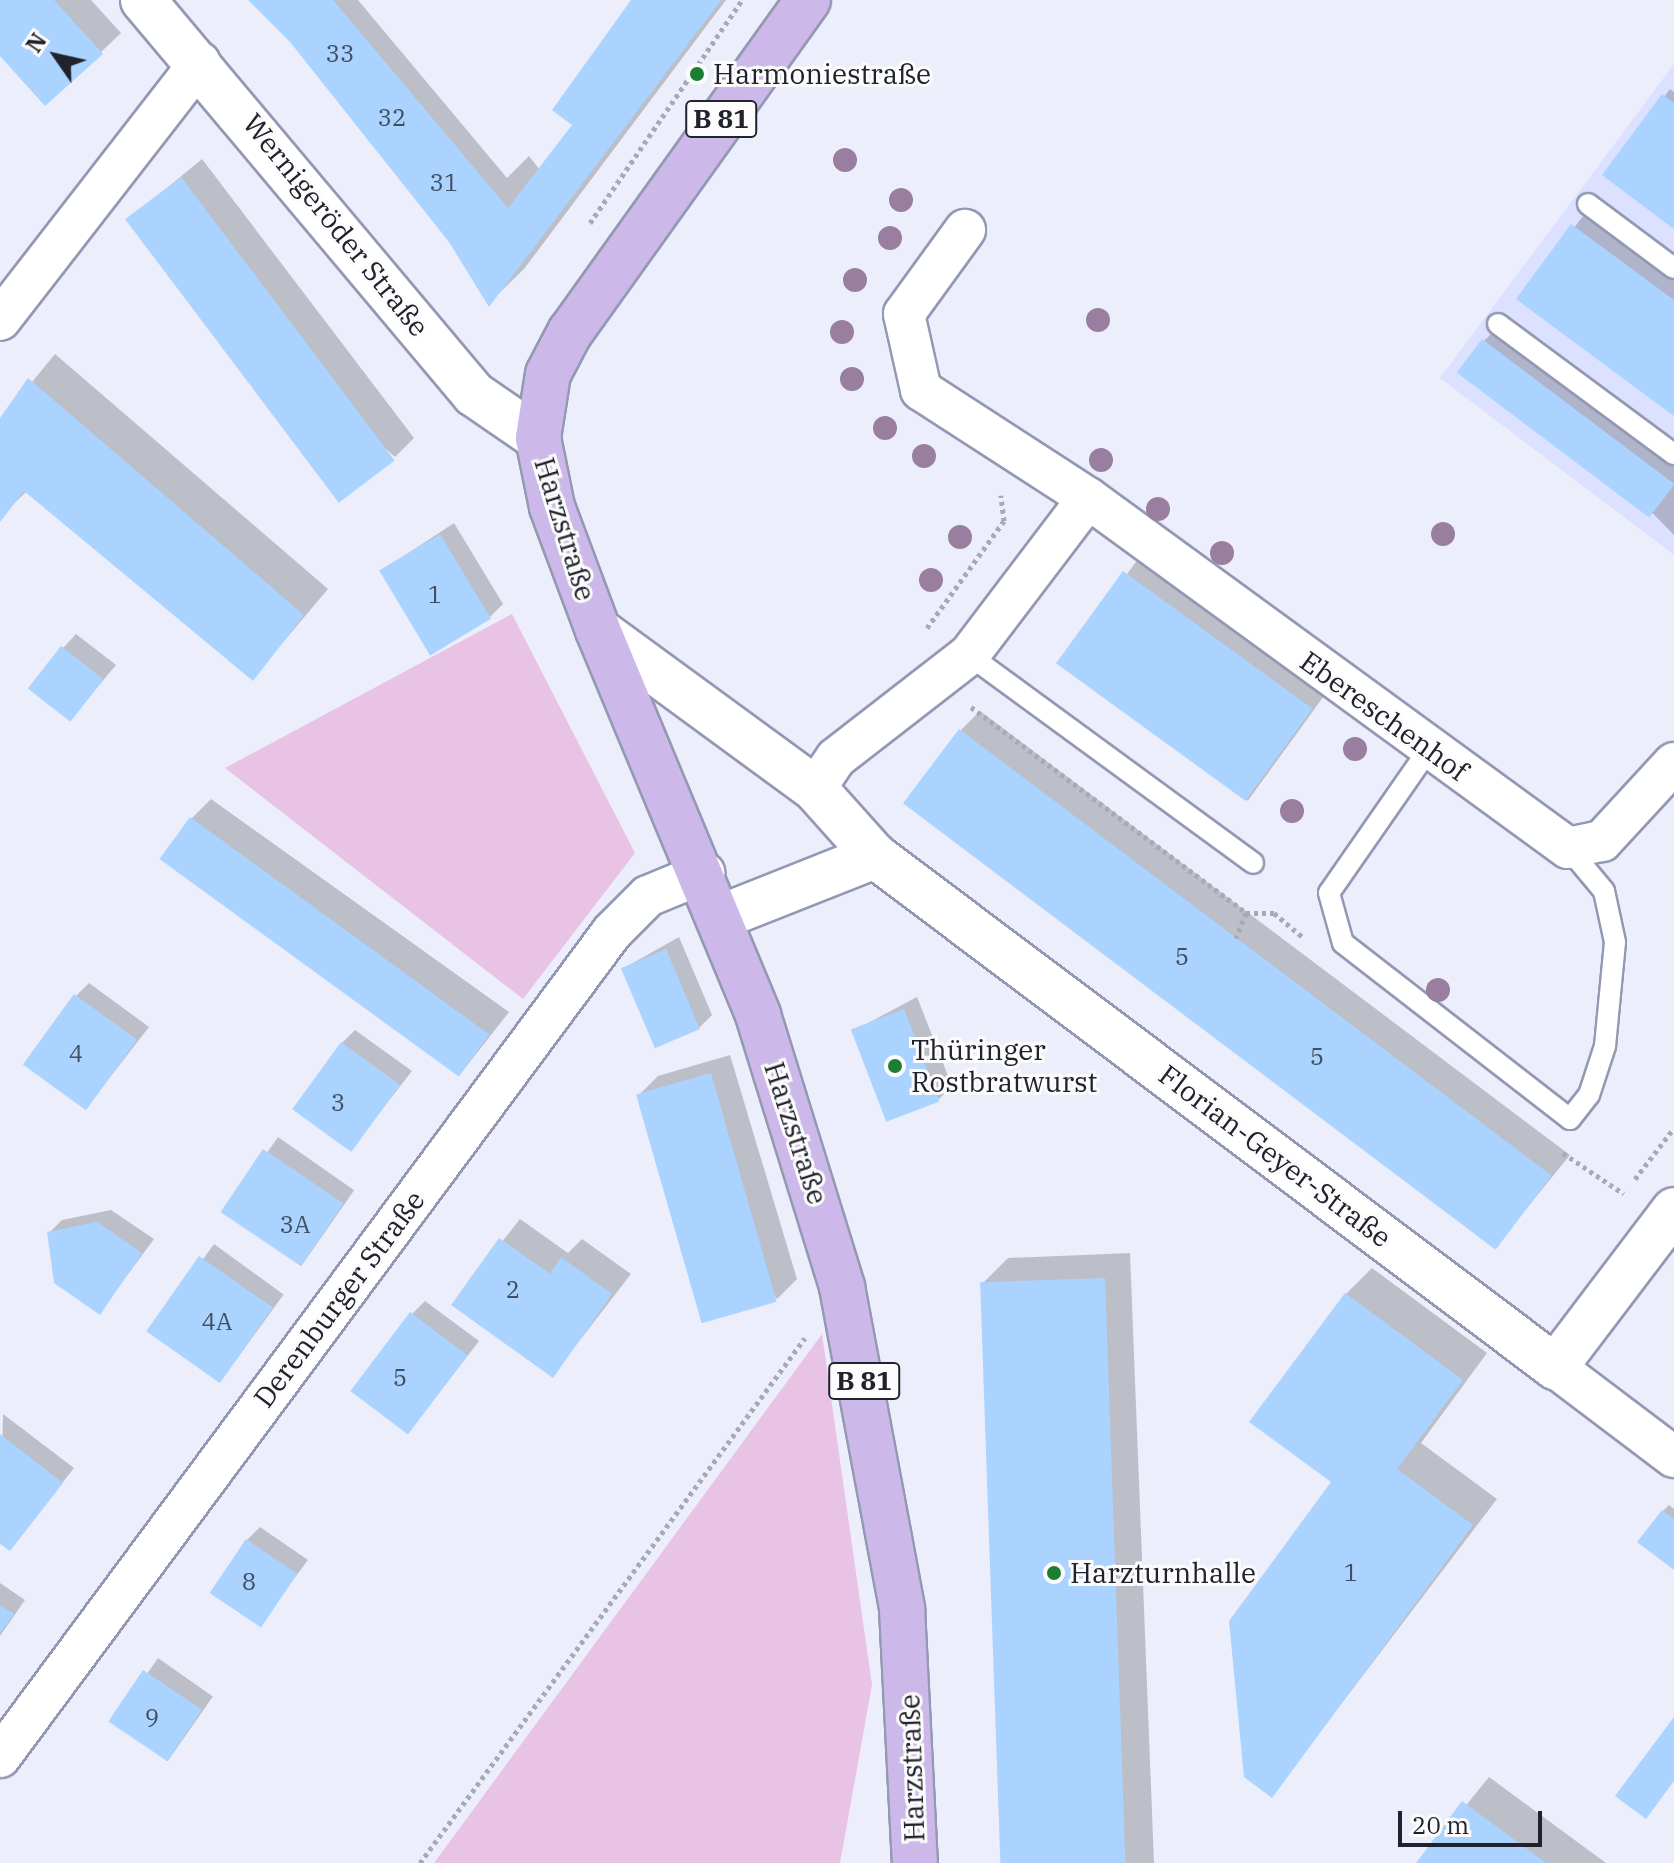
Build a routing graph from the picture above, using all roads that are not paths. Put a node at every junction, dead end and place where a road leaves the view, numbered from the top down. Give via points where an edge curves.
1 (143, 0) edge
2 (808, 0) edge
3 (200, 62) junction
4 (1588, 204) dead end
5 (965, 230) dead end
6 (1674, 268) edge
7 (0, 320) edge
8 (1498, 324) dead end
9 (538, 438) junction
10 (1674, 454) edge
11 (1088, 498) junction
12 (598, 630) junction
13 (969, 655) junction
14 (1429, 749) junction
15 (1674, 763) edge
16 (815, 789) junction
17 (1568, 848) junction
18 (875, 856) junction
19 (1253, 863) dead end
20 (704, 873) junction
21 (721, 917) junction
22 (1674, 1210) edge
23 (1555, 1367) junction
24 (1674, 1457) edge
25 (0, 1757) edge
26 (915, 1863) edge

1 - 3 street, Wernigeröder Straße
2 - 9 main road, B 81 via 570,332 548,374
3 - 7 street
3 - 9 street, Wernigeröder Straße via 474,394
4 - 6 lane
5 - 11 street, Ebereschenhof via 904,314 921,390
8 - 10 lane
9 - 12 main road, Harzstraße / B 81 via 552,507
11 - 13 street
11 - 14 street, Ebereschenhof
12 - 16 street, Florian-Geyer-Straße
12 - 20 main road, Harzstraße / B 81
13 - 16 street via 836,758
13 - 19 lane
14 - 17 street, Ebereschenhof
14 - 17 lane via 1329,893 1343,943 1570,1119 1589,1095 1605,1046 1615,942 1604,891
15 - 17 street via 1602,841
16 - 18 street, Florian-Geyer-Straße
18 - 21 street
18 - 23 street, Florian-Geyer-Straße
20 - 21 main road, Harzstraße / B 81
20 - 25 street, Derenburger Straße via 648,896 612,932
21 - 26 main road, Harzstraße / B 81 via 842,1287 902,1609
22 - 23 street
23 - 24 street, Florian-Geyer-Straße

